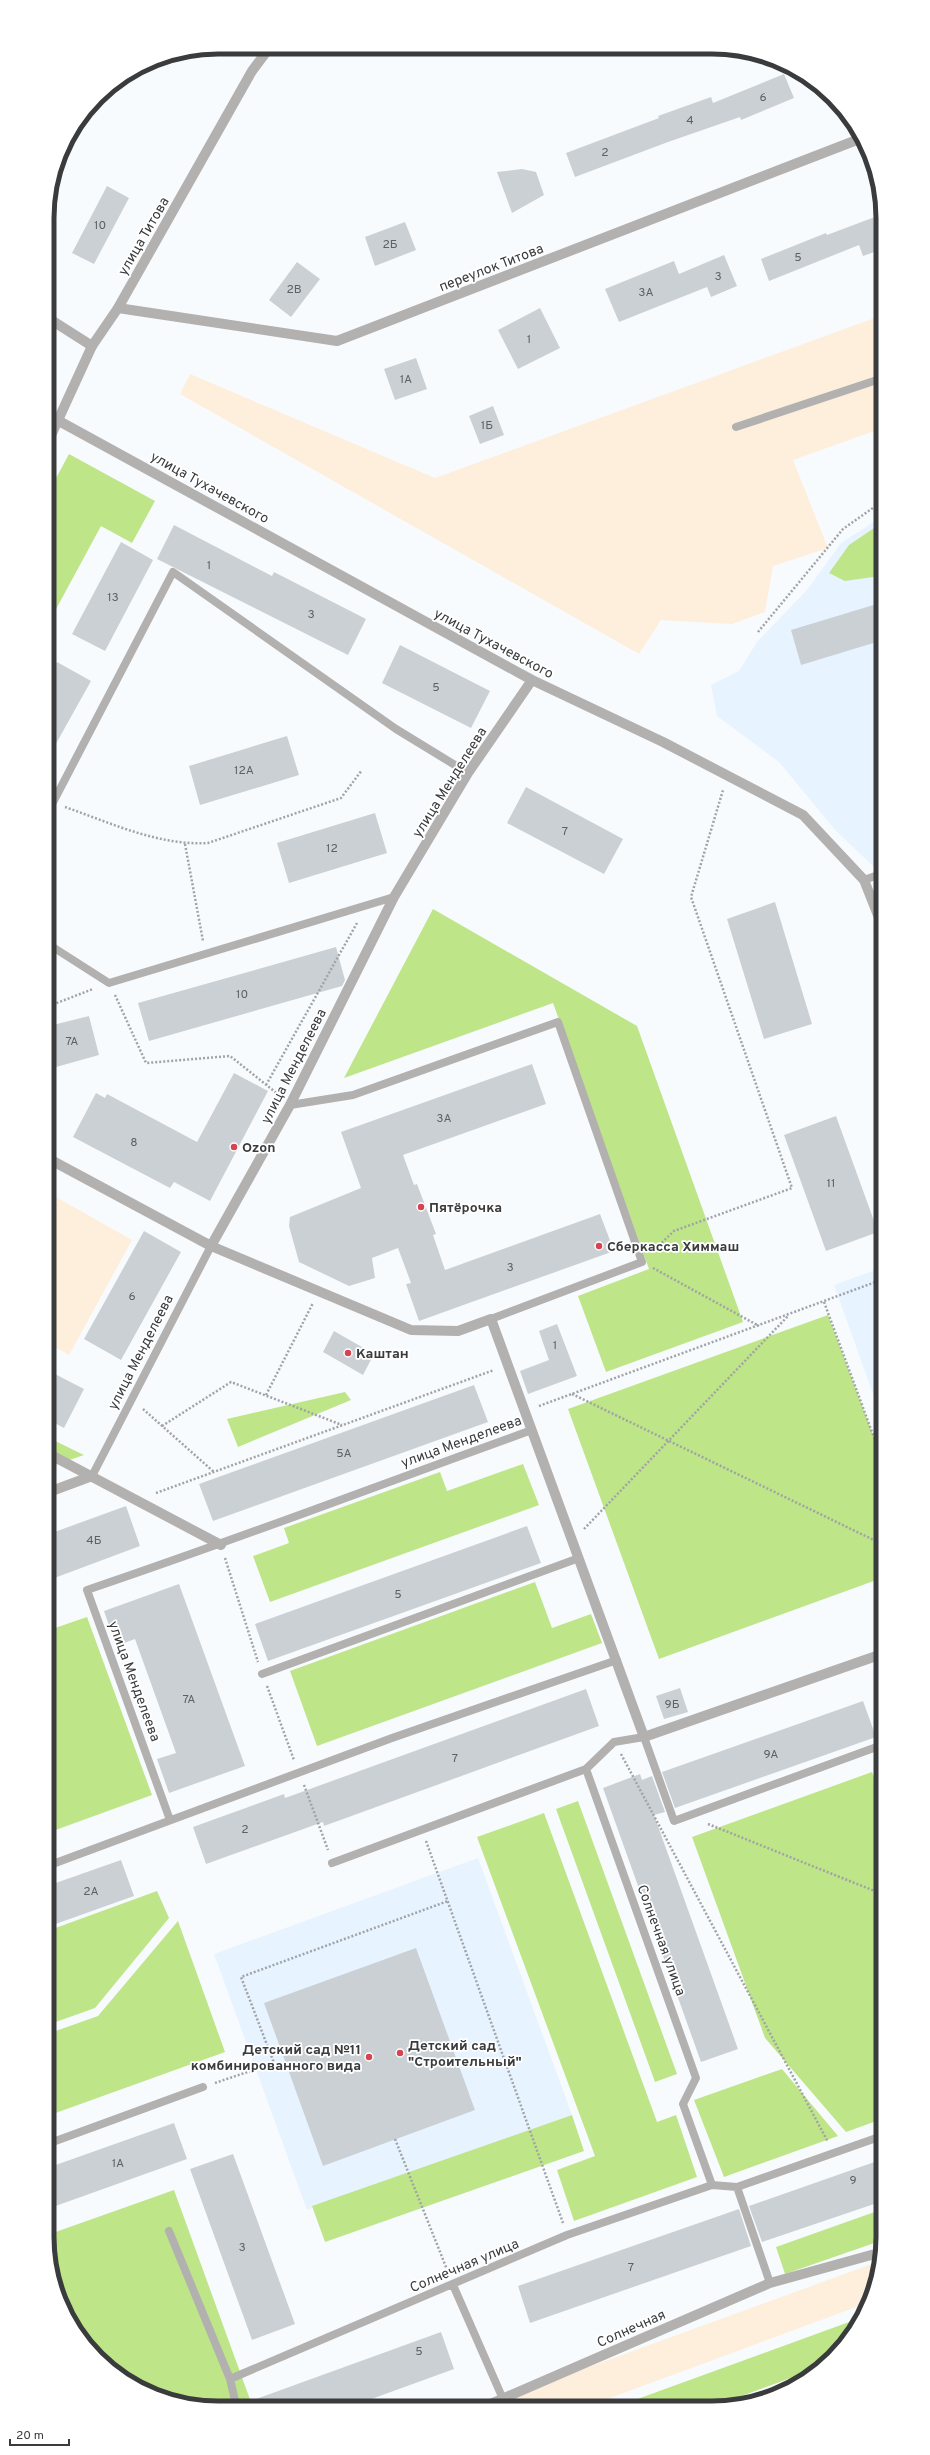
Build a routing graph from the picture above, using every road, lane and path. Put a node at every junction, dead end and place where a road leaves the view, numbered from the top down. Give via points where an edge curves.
1 (265, 54) edge
2 (856, 140) edge
3 (118, 308) junction
4 (54, 322) edge
5 (92, 346) junction
6 (876, 380) edge
7 (60, 421) junction
8 (736, 427) dead end
9 (54, 432) edge
10 (876, 506) edge
11 (758, 632) dead end
12 (532, 680) junction
13 (362, 770) dead end
14 (468, 773) junction
15 (727, 776) junction
16 (54, 801) edge
17 (54, 803) edge
18 (185, 844) junction
19 (876, 876) edge
20 (864, 880) junction
21 (394, 897) junction
22 (367, 905) junction
23 (876, 910) edge
24 (54, 948) edge
25 (206, 954) junction
26 (109, 983) junction
27 (54, 1004) edge
28 (266, 1085) junction
29 (290, 1104) junction
30 (54, 1162) edge
31 (211, 1246) junction
32 (642, 1262) junction
33 (876, 1282) edge
34 (319, 1291) junction
35 (824, 1302) junction
36 (788, 1316) junction
37 (491, 1319) junction
38 (760, 1326) junction
39 (508, 1365) junction
40 (572, 1394) junction
41 (266, 1395) junction
42 (132, 1399) junction
43 (525, 1411) junction
44 (343, 1425) junction
45 (162, 1426) junction
46 (532, 1430) junction
47 (669, 1441) junction
48 (876, 1443) edge
49 (54, 1457) edge
50 (214, 1472) junction
51 (92, 1476) junction
52 (54, 1490) edge
53 (137, 1500) junction
54 (876, 1541) edge
55 (573, 1542) junction
56 (221, 1545) junction
57 (579, 1558) junction
58 (876, 1659) edge
59 (617, 1660) junction
60 (262, 1674) dead end
61 (644, 1737) junction
62 (614, 1742) junction
63 (876, 1746) edge
64 (586, 1769) junction
65 (300, 1774) junction
66 (689, 1816) junction
67 (170, 1820) junction
68 (422, 1830) junction
69 (332, 1863) joint
70 (54, 1864) edge
71 (876, 1892) edge
72 (448, 1901) junction
73 (203, 2087) joint
74 (876, 2138) edge
75 (395, 2139) dead end
76 (54, 2142) edge
77 (834, 2153) junction
78 (712, 2185) junction
79 (737, 2187) junction
80 (169, 2231) dead end
81 (567, 2235) junction
82 (875, 2254) edge
83 (770, 2283) junction
84 (453, 2285) junction
85 (230, 2379) junction
86 (503, 2399) junction
87 (235, 2401) edge
88 (498, 2401) edge

1 - 3 street, улица Титова via 252,71
2 - 3 street, переулок Титова via 337,341
3 - 5 street, улица Титова
4 - 5 street
5 - 7 street, улица Титова
6 - 8 lane
7 - 9 street, улица Титова
7 - 12 street, улица Тухачевского
10 - 11 path via 843,529
12 - 14 street, улица Менделеева
12 - 15 street, улица Тухачевского via 663,742
13 - 18 path via 341,798 208,843
14 - 16 lane via 396,729 173,572
14 - 21 street, улица Менделеева
15 - 20 street, улица Тухачевского via 803,815
15 - 32 path via 691,897 792,1188 674,1231
17 - 18 path via 156,838
18 - 25 path
19 - 20 lane
20 - 23 street, улица Тухачевского
21 - 22 lane
21 - 29 street, улица Менделеева
22 - 25 lane
22 - 28 path
24 - 26 lane
25 - 26 lane
26 - 27 path
26 - 28 path via 146,1063 230,1056
28 - 29 path
29 - 31 street, улица Менделеева
29 - 32 lane via 353,1095 558,1022
30 - 31 street
31 - 34 street
31 - 42 lane, улица Менделеева
32 - 37 lane
32 - 38 path
33 - 35 path
34 - 37 street via 411,1330 458,1331
34 - 41 path
35 - 36 path
35 - 48 path
36 - 38 path
36 - 47 path
37 - 39 street
38 - 40 path
39 - 43 street
39 - 44 path
40 - 43 path
40 - 47 path
41 - 44 path
41 - 45 path via 231,1382
42 - 45 path
42 - 51 lane, улица Менделеева
43 - 46 street
44 - 50 path
45 - 50 path
46 - 55 street
46 - 56 lane, улица Менделеева via 273,1523
47 - 54 path
47 - 55 path
49 - 51 street
50 - 53 path
51 - 52 street
51 - 53 street
53 - 56 street
55 - 57 street
56 - 67 lane, улица Менделеева via 87,1590
57 - 59 street
57 - 60 lane
58 - 61 street
59 - 61 street
59 - 65 lane via 392,1738
61 - 62 lane
61 - 66 lane via 674,1821
62 - 64 lane
62 - 77 path
63 - 66 lane
64 - 68 lane
64 - 78 lane, Солнечная улица via 696,2078 683,2104
65 - 67 lane
65 - 69 path
66 - 71 path
67 - 70 lane
68 - 69 lane
68 - 72 path
72 - 73 path via 241,1977 274,2063
72 - 81 path
73 - 76 lane
74 - 77 lane, Солнечная улица
75 - 84 path
77 - 79 lane, Солнечная улица
78 - 79 lane, Солнечная улица
78 - 81 lane, Солнечная улица
79 - 83 lane
80 - 85 lane
81 - 84 lane, Солнечная улица
82 - 83 street, Солнечная
83 - 86 street, Солнечная
84 - 85 lane, Солнечная улица
84 - 86 lane
85 - 87 lane
86 - 88 street, Солнечная

